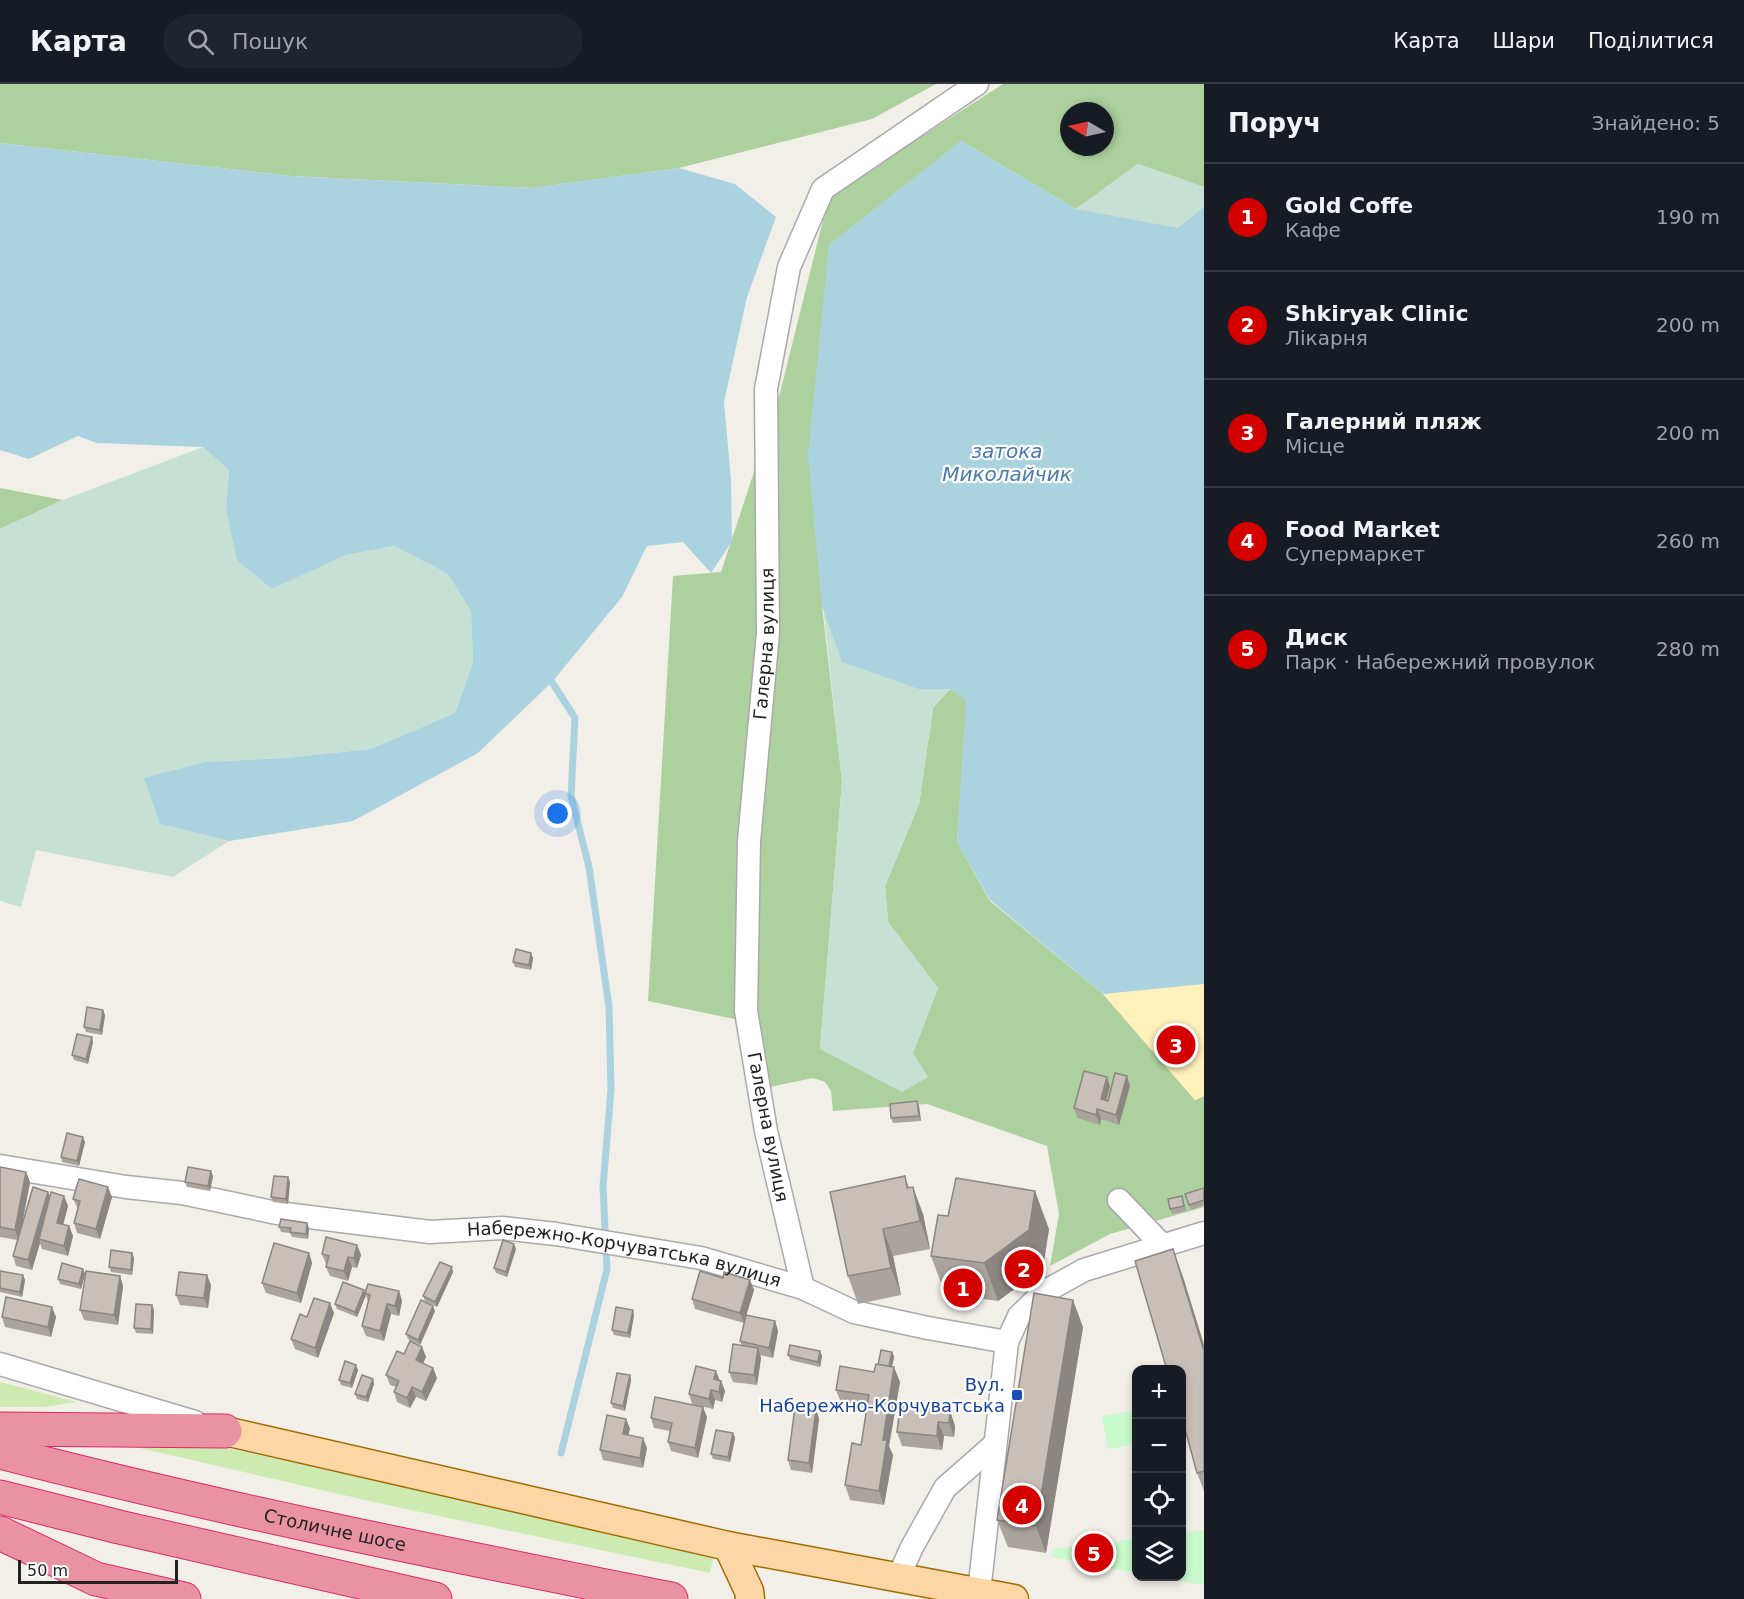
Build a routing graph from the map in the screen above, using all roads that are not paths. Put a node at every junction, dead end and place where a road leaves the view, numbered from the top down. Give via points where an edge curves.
1 (977, 84) edge
2 (0, 1166) edge
3 (1119, 1200) dead end
4 (1204, 1233) edge
5 (1162, 1245) junction
6 (803, 1288) junction
7 (1007, 1342) junction
8 (0, 1364) edge
9 (0, 1429) edge
10 (225, 1431) junction
11 (995, 1444) junction
12 (0, 1452) edge
13 (0, 1497) edge
14 (0, 1533) edge
15 (728, 1546) junction
16 (893, 1588) edge
17 (979, 1593) junction
18 (184, 1599) edge
19 (435, 1599) edge
20 (671, 1599) edge
21 (750, 1599) edge
22 (1014, 1599) edge

1 - 6 street, Галерна вулиця via 823,189 789,267 766,389 768,633 749,842 746,1011 765,1131
2 - 6 street, Набережно-Корчуватська вулиця via 182,1193 277,1213 430,1232 502,1228 605,1242 702,1258
3 - 5 street
4 - 5 street
5 - 7 street via 1084,1270 1044,1292 1019,1316
6 - 7 street, Набережно-Корчуватська вулиця via 854,1312
7 - 11 street
8 - 10 street
9 - 10 highway
10 - 15 main road
11 - 16 street via 945,1488
11 - 17 street
12 - 20 highway, Столичне шосе via 336,1531
13 - 19 highway
14 - 18 highway via 96,1579
15 - 16 main road
15 - 21 main road
16 - 17 main road
17 - 22 main road

